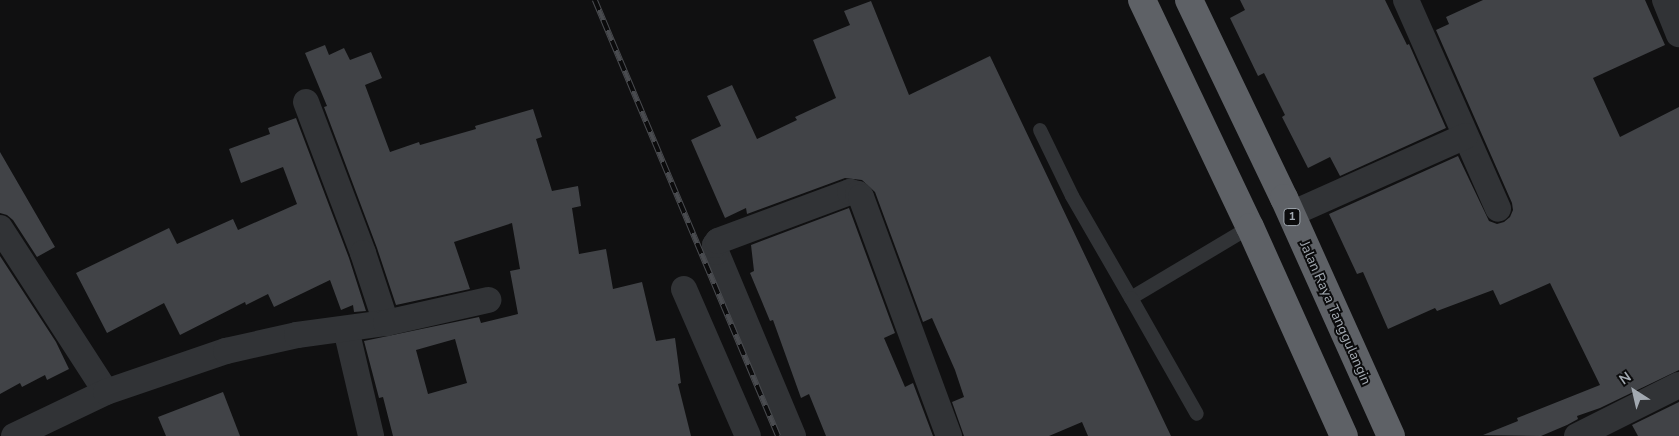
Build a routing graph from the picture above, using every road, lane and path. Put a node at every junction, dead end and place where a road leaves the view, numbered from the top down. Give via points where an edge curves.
1 (1142, 0) edge
2 (1189, 0) edge
3 (1406, 0) edge
4 (1665, 0) edge
5 (1679, 34) edge
6 (306, 102) dead end
7 (1040, 130) dead end
8 (1464, 136) junction
9 (1498, 209) dead end
10 (1291, 214) junction
11 (1250, 227) junction
12 (0, 228) edge
13 (684, 289) dead end
14 (1131, 298) junction
15 (488, 300) dead end
16 (386, 324) junction
17 (346, 329) junction
18 (1679, 385) edge
19 (106, 392) junction
20 (1197, 414) dead end
21 (14, 436) edge
22 (371, 436) edge
23 (748, 436) edge
24 (793, 436) edge
25 (949, 436) edge
26 (1344, 436) edge
27 (1391, 436) edge
28 (1577, 436) edge

1 - 11 highway
2 - 10 highway, Jalan Raya Tanggulangin / 1
3 - 8 street
4 - 5 street
6 - 16 street
7 - 14 lane via 1072,196
8 - 9 street
8 - 10 street
10 - 27 highway, Jalan Raya Tanggulangin / 1
11 - 14 lane
11 - 26 highway
12 - 19 street
13 - 23 street
14 - 20 lane
15 - 16 street
16 - 17 street
17 - 19 street via 297,335 226,351
17 - 22 street
18 - 28 street
19 - 21 street
24 - 25 street via 715,245 718,241 850,192 861,198

